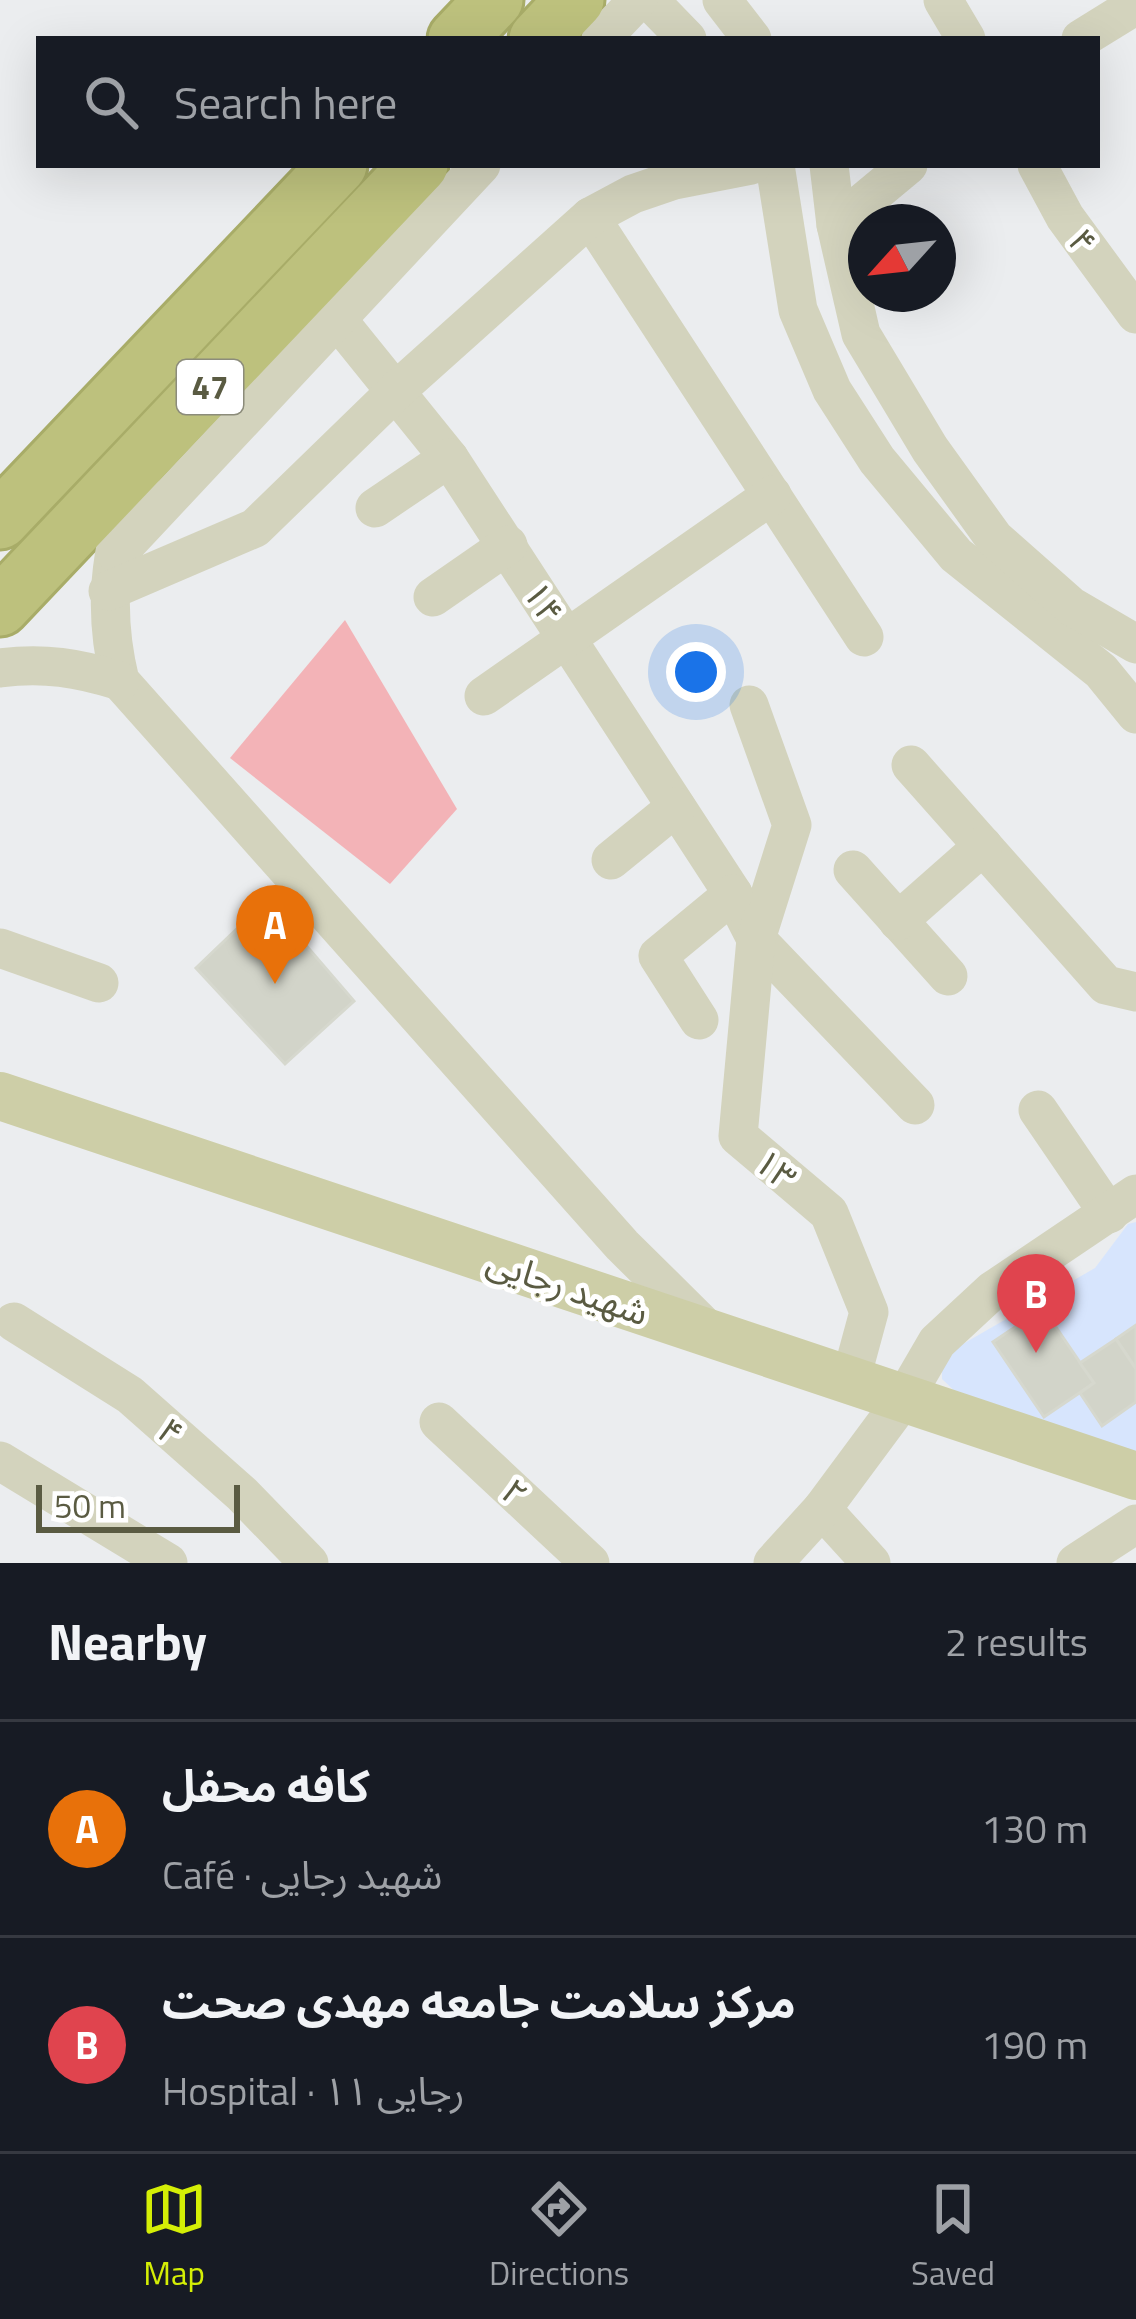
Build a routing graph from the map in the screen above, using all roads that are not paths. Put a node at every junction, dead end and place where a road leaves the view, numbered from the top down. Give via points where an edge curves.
1 (494, 0) edge
2 (575, 0) edge
3 (638, 0) edge
4 (649, 0) edge
5 (722, 0) edge
6 (943, 0) edge
7 (1136, 5) edge
8 (460, 36) edge
9 (541, 36) edge
10 (604, 36) edge
11 (684, 36) edge
12 (750, 36) edge
13 (964, 36) edge
14 (1086, 36) edge
15 (335, 168) edge
16 (417, 168) edge
17 (478, 168) edge
18 (738, 168) edge
19 (775, 168) edge
20 (829, 168) edge
21 (904, 168) edge
22 (1039, 168) edge
23 (590, 218) junction
24 (836, 225) junction
25 (319, 304) junction
26 (1136, 314) edge
27 (397, 390) junction
28 (153, 448) junction
29 (449, 458) junction
30 (55, 462) junction
31 (0, 479) edge
32 (772, 495) junction
33 (376, 508) dead end
34 (0, 520) edge
35 (508, 545) junction
36 (111, 574) junction
37 (433, 597) dead end
38 (0, 607) edge
39 (865, 637) dead end
40 (566, 639) junction
41 (1136, 647) edge
42 (0, 668) edge
43 (1102, 671) junction
44 (120, 681) junction
45 (484, 696) dead end
46 (748, 705) dead end
47 (1136, 714) edge
48 (911, 765) dead end
49 (676, 807) junction
50 (983, 846) junction
51 (611, 860) dead end
52 (853, 870) dead end
53 (734, 894) junction
54 (898, 921) junction
55 (756, 939) junction
56 (3, 960) edge
57 (948, 976) dead end
58 (99, 983) dead end
59 (1136, 992) edge
60 (699, 1020) dead end
61 (0, 1096) edge
62 (915, 1105) dead end
63 (1038, 1110) dead end
64 (1123, 1210) edge
65 (14, 1322) dead end
66 (712, 1334) junction
67 (850, 1382) junction
68 (904, 1397) junction
69 (439, 1422) dead end
70 (0, 1461) edge
71 (1136, 1477) edge
72 (822, 1509) junction
73 (1136, 1524) edge
74 (168, 1563) edge
75 (309, 1563) edge
76 (590, 1563) edge
77 (772, 1563) edge
78 (871, 1563) edge
79 (1076, 1563) edge

1 - 8 highway
2 - 9 highway
3 - 10 street
4 - 11 street
5 - 12 street
6 - 13 street
7 - 14 street
15 - 30 highway, 47
16 - 25 highway, 47
17 - 25 street
18 - 23 street via 654,187
19 - 43 street via 798,310 832,390 866,443 956,556
20 - 24 street
21 - 24 street
22 - 26 street, ۴
23 - 27 street
23 - 32 street
24 - 41 street via 861,334 930,449 994,538 1071,606
25 - 27 street, ۱۴
25 - 28 highway, 47
25 - 36 street
27 - 29 street, ۱۴
27 - 36 street via 255,528
28 - 36 street via 128,500
28 - 38 highway, 47
29 - 33 street
29 - 35 street, ۱۴
30 - 31 street
30 - 34 highway, 47
32 - 39 street
32 - 40 street
35 - 37 street
35 - 40 street, ۱۴
36 - 44 street
40 - 45 street
40 - 49 street, ۱۴
41 - 43 street
42 - 44 street via 76,667
43 - 47 street
44 - 66 street via 622,1245
46 - 55 street via 793,825
48 - 50 street
49 - 51 street
49 - 53 street, ۱۴
50 - 54 street
50 - 59 street via 1062,961
52 - 54 street
53 - 55 street, ۱۴
53 - 60 street via 658,956
54 - 57 street
55 - 62 street
55 - 67 street, ۱۳ via 738,1136 829,1213 869,1312
56 - 58 street
61 - 66 main road, شهید رجایی
63 - 64 street
64 - 68 street via 992,1291 937,1342
65 - 75 street, ۴ via 130,1395
66 - 67 main road, شهید رجایی
67 - 68 main road, شهید رجایی
68 - 71 main road, شهید رجایی
68 - 72 street
69 - 76 street, ۲
70 - 74 street
72 - 77 street
72 - 78 street
73 - 79 street

